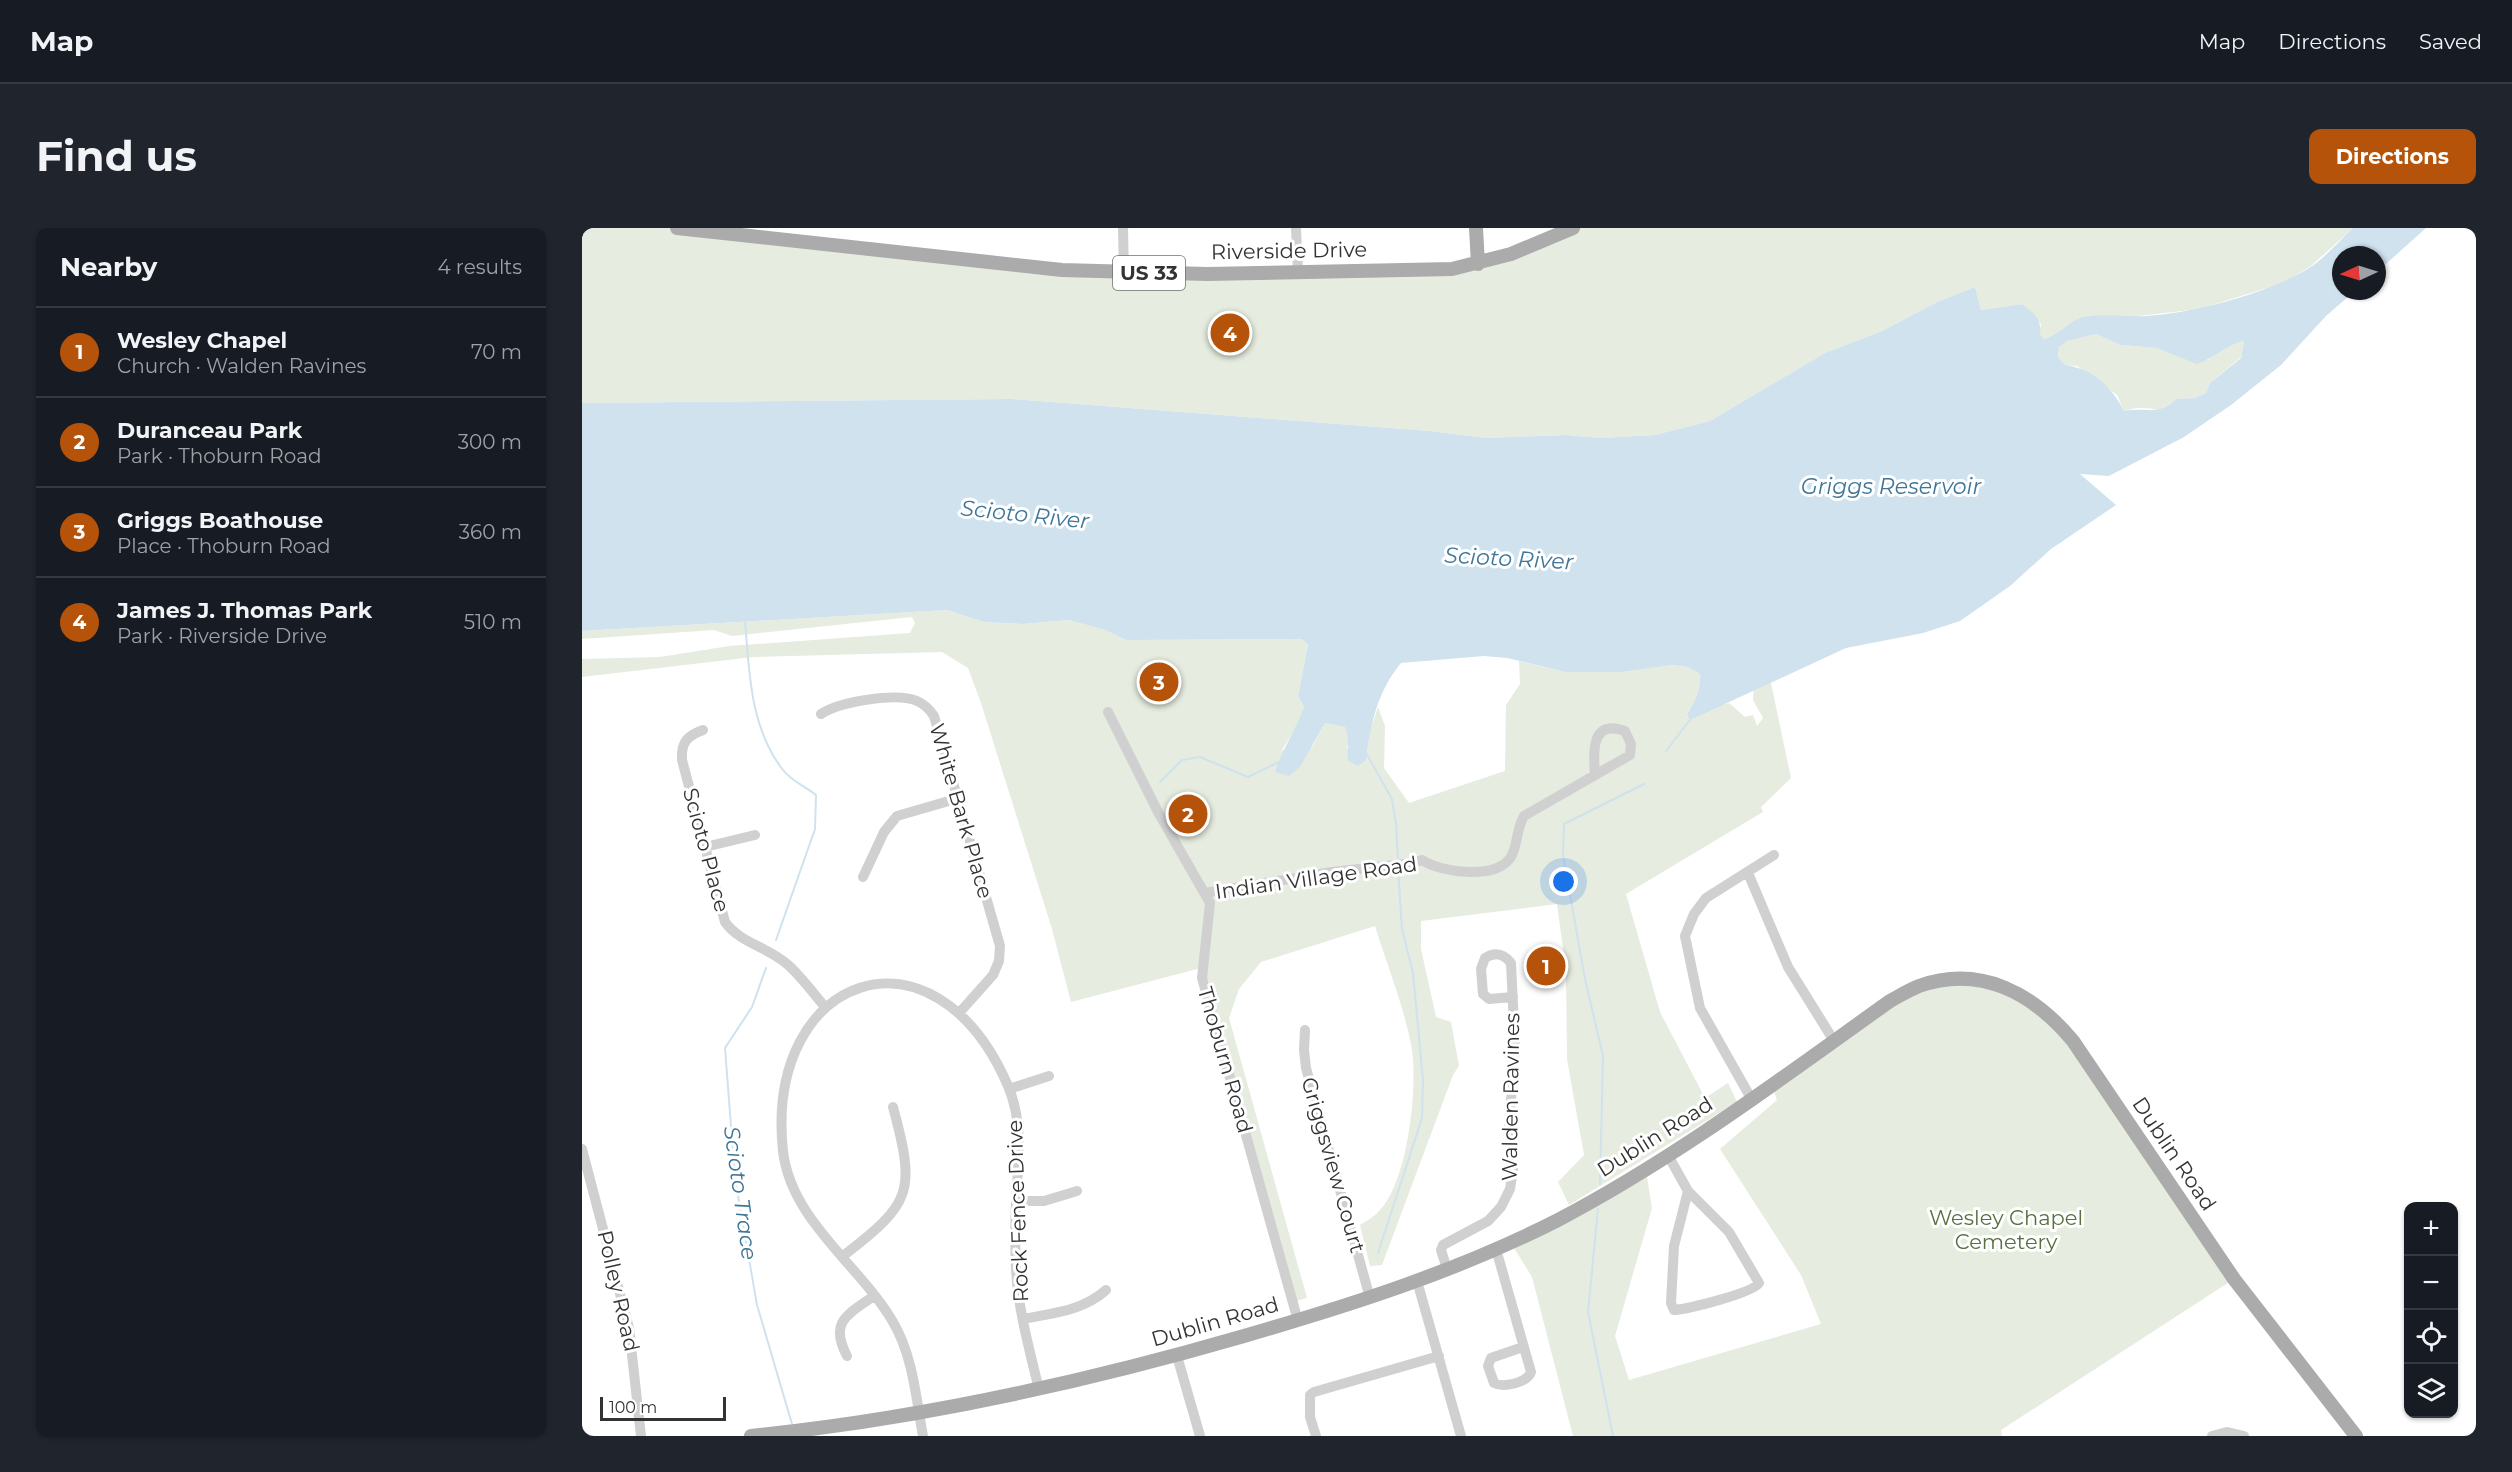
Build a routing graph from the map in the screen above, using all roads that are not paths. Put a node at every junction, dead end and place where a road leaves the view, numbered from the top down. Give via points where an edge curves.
1 (677, 228) edge
2 (1123, 228) edge
3 (1296, 228) edge
4 (1476, 228) edge
5 (1573, 228) edge
6 (1478, 264) junction
7 (1298, 272) junction
8 (1124, 273) junction
9 (1108, 712) dead end
10 (820, 714) dead end
11 (703, 730) dead end
12 (1595, 775) junction
13 (959, 798) junction
14 (755, 834) dead end
15 (705, 848) junction
16 (1774, 855) dead end
17 (1748, 873) junction
18 (863, 877) dead end
19 (1205, 893) junction
20 (1513, 997) junction
21 (825, 1007) junction
22 (960, 1012) junction
23 (1305, 1030) dead end
24 (1834, 1041) junction
25 (1049, 1076) dead end
26 (1009, 1089) junction
27 (1752, 1100) junction
28 (893, 1107) dead end
29 (582, 1149) edge
30 (1669, 1157) junction
31 (1077, 1191) dead end
32 (1688, 1191) junction
33 (1016, 1201) junction
34 (1496, 1249) junction
35 (843, 1256) junction
36 (1447, 1269) junction
37 (1417, 1281) junction
38 (1106, 1290) dead end
39 (874, 1296) junction
40 (1370, 1298) junction
41 (1023, 1319) junction
42 (1298, 1321) junction
43 (1523, 1347) dead end
44 (847, 1356) dead end
45 (1178, 1356) junction
46 (1439, 1356) junction
47 (1039, 1390) junction
48 (918, 1414) junction
49 (2239, 1435) edge
50 (641, 1436) edge
51 (751, 1436) edge
52 (923, 1436) edge
53 (1200, 1436) edge
54 (1316, 1436) edge
55 (1461, 1436) edge
56 (2212, 1436) edge
57 (2356, 1436) edge

1 - 8 main road, Riverside Drive / US 33 via 1062,270
2 - 8 street
3 - 7 street
4 - 6 main road
5 - 6 main road, Riverside Drive / US 33
6 - 7 main road, Riverside Drive / US 33 via 1442,269
7 - 8 main road, Riverside Drive / US 33
9 - 19 street, Thoburn Road via 1158,812
10 - 13 street, White Bark Place via 852,701 918,701 934,716
11 - 15 street, Scioto Place via 689,735 682,753
12 - 12 street, Indian Village Road via 1630,755 1631,744 1625,731 1608,729 1600,733 1596,739
12 - 19 street, Indian Village Road via 1524,816 1516,833 1514,852 1501,867 1491,871 1439,868 1422,860
13 - 18 street via 897,816 884,832
13 - 22 street, White Bark Place via 1000,946 993,975
14 - 15 street
15 - 21 street, Scioto Place via 717,897 731,930 787,964
16 - 17 street
17 - 24 street via 1788,967
17 - 27 street via 1706,898 1685,936 1700,1008
19 - 42 street, Thoburn Road via 1211,912 1202,978
20 - 20 street, Walden Ravines via 1511,963 1506,956 1490,955 1482,963 1483,994 1489,999
20 - 36 street, Walden Ravines via 1510,1190 1488,1221 1443,1245
21 - 22 street, Rock Fence Drive via 861,988 887,984 914,987 938,996
21 - 35 street via 806,1029 787,1077 782,1101 783,1154 795,1192
22 - 26 street, Rock Fence Drive via 989,1049
23 - 40 street, Griggsview Court via 1306,1068
24 - 27 main road, Dublin Road
24 - 57 main road, Dublin Road via 1890,1001 1917,986 1934,982 1965,979 1990,983 2033,1002 2073,1041 2234,1279
25 - 26 street
26 - 33 street, Rock Fence Drive via 1019,1133
27 - 30 main road, Dublin Road
28 - 35 street via 904,1149 902,1200 890,1218
29 - 50 street, Polley Road via 629,1328
30 - 32 street
30 - 34 main road, Dublin Road via 1556,1221
31 - 33 street via 1044,1201
32 - 32 street via 1729,1232 1759,1285 1678,1310 1672,1308 1674,1246
33 - 41 street, Rock Fence Drive via 1016,1274
34 - 36 main road, Dublin Road
34 - 43 street
35 - 39 street
36 - 37 main road, Dublin Road
37 - 40 main road, Dublin Road
37 - 46 street
38 - 41 street via 1079,1307
39 - 44 street via 845,1319 839,1329 839,1342
39 - 48 street via 900,1334
40 - 42 main road, Dublin Road
41 - 47 street, Rock Fence Drive
42 - 45 main road, Dublin Road
45 - 47 main road, Dublin Road
45 - 53 street
46 - 54 street via 1321,1388 1310,1395 1310,1417
46 - 55 street
47 - 48 main road, Dublin Road
48 - 51 main road, Dublin Road
48 - 52 street
49 - 56 street via 2227,1432

